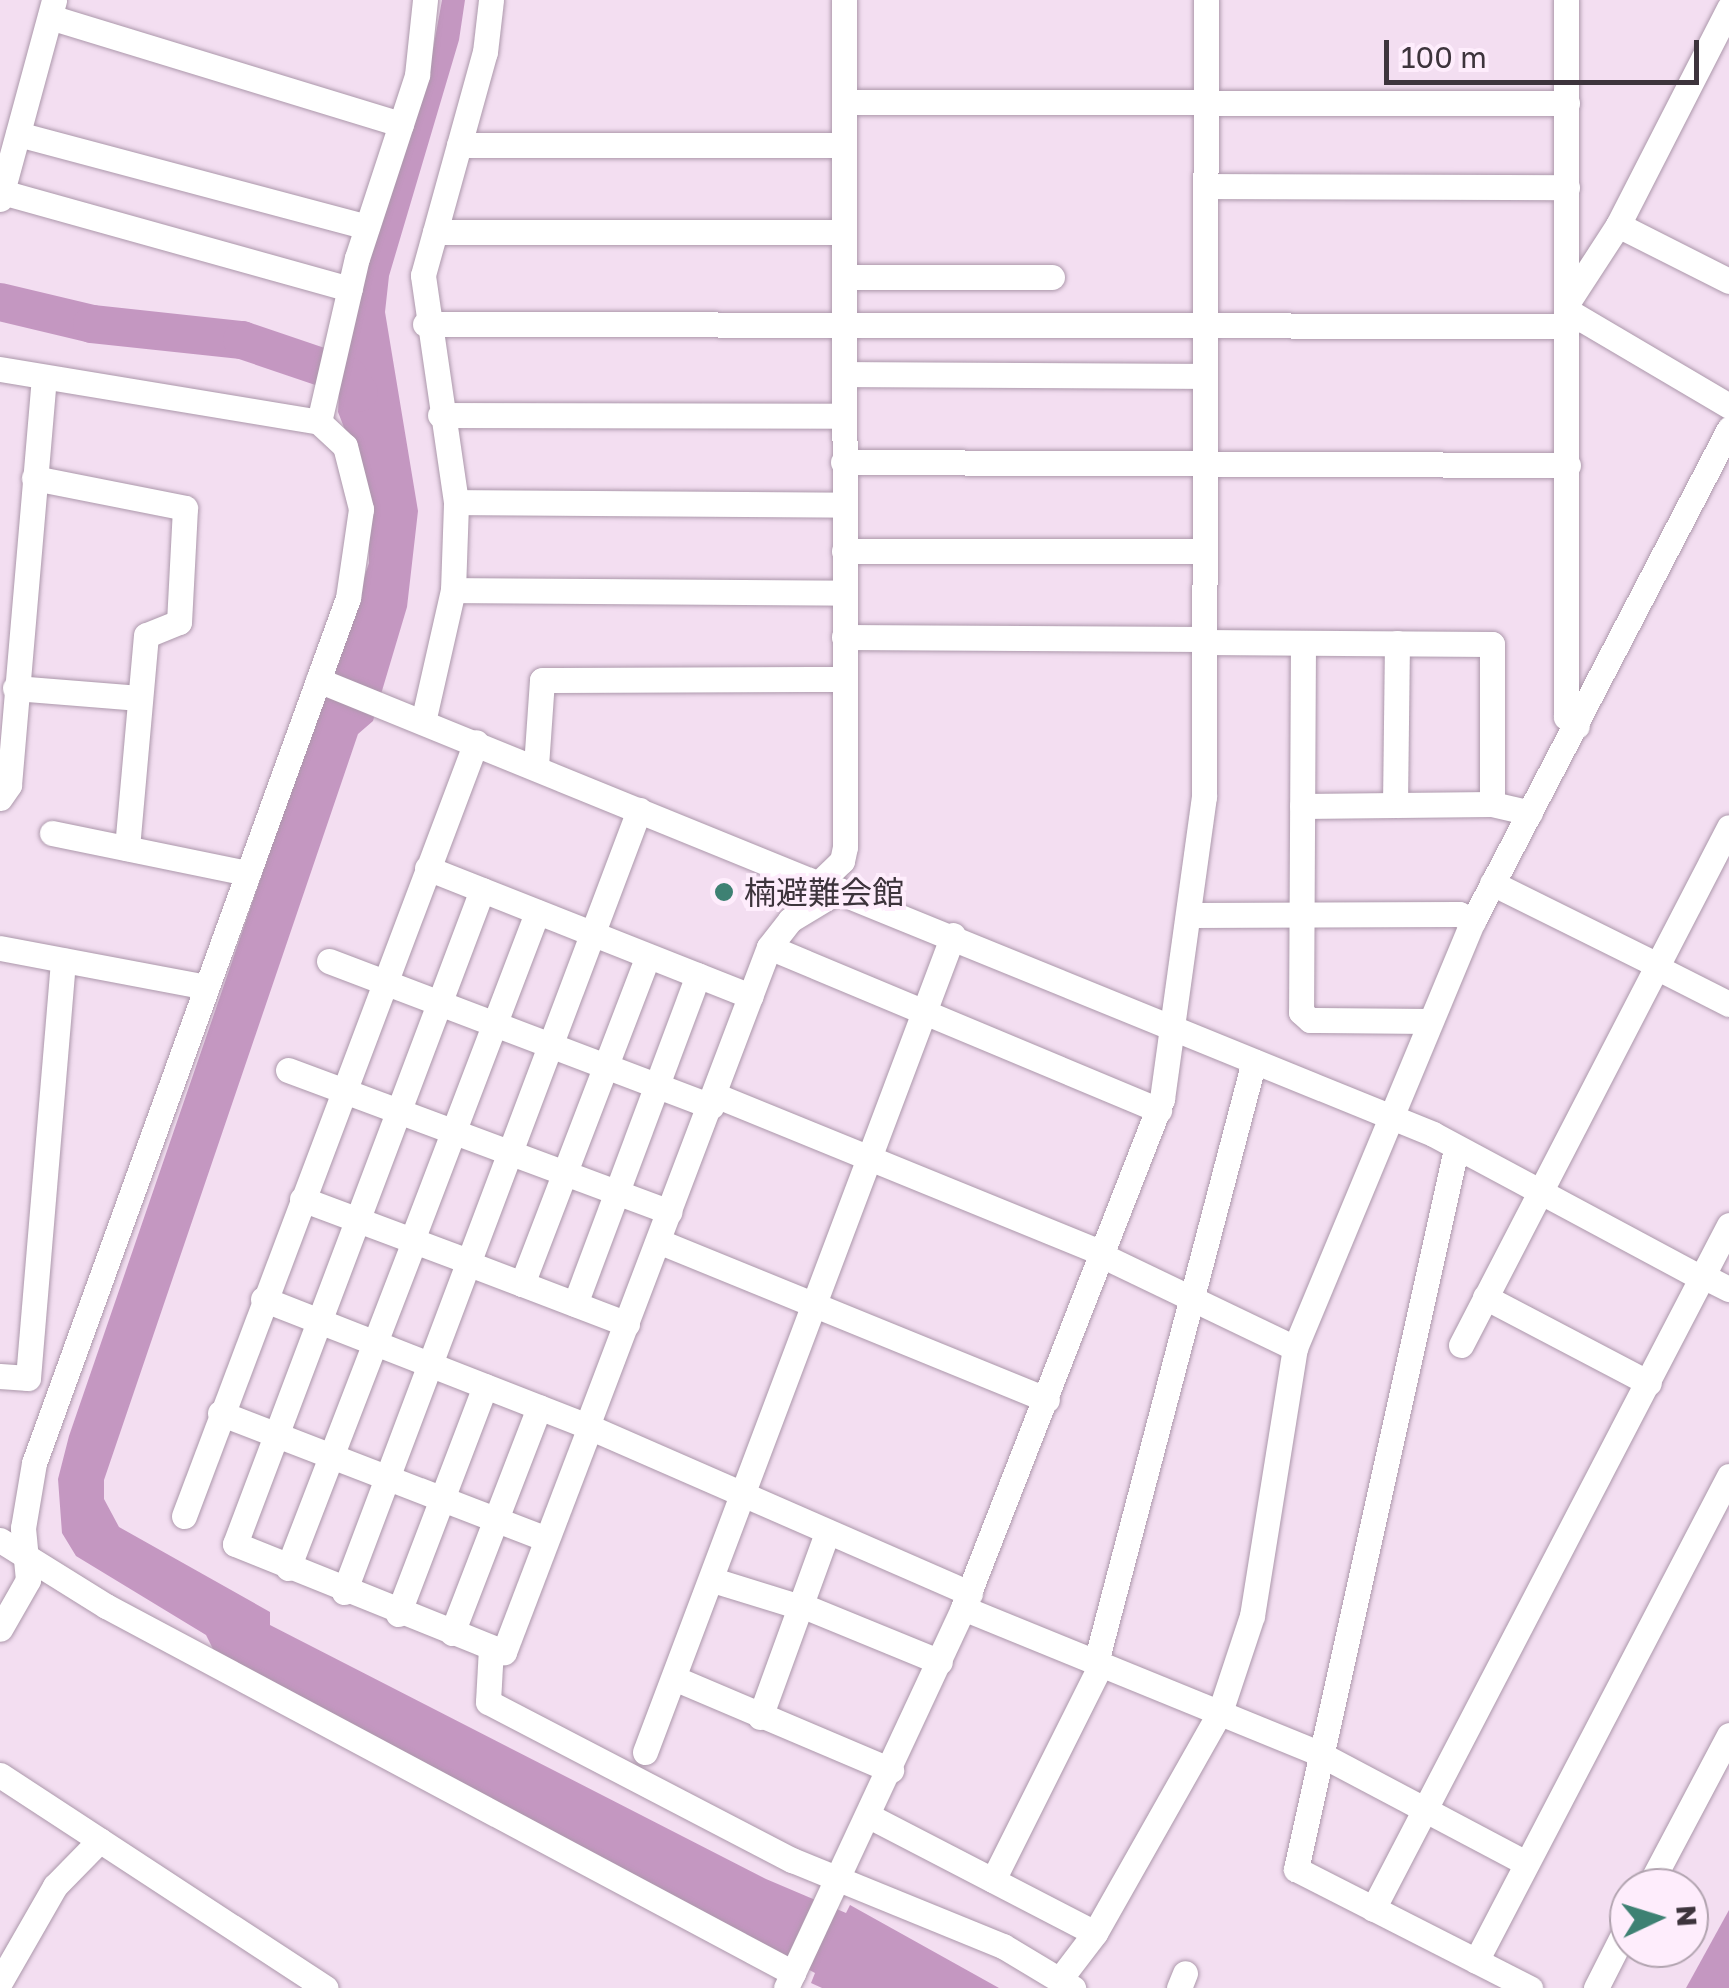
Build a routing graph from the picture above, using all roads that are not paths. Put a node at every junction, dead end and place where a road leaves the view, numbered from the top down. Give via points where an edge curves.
1 (426, 0) edge
2 (491, 0) edge
3 (844, 0) edge
4 (1206, 0) edge
5 (1566, 0) edge
6 (52, 8) edge
7 (1729, 8) edge
8 (844, 102) junction
9 (1205, 102) junction
10 (1567, 103) junction
11 (400, 124) junction
12 (18, 134) junction
13 (458, 145) junction
14 (844, 145) junction
15 (1204, 186) junction
16 (1568, 187) junction
17 (1, 196) edge
18 (1618, 225) junction
19 (366, 227) junction
20 (435, 232) junction
21 (844, 232) junction
22 (844, 277) junction
23 (1052, 278) dead end
24 (1729, 281) edge
25 (350, 290) junction
26 (1568, 313) junction
27 (425, 324) junction
28 (843, 324) junction
29 (1205, 326) junction
30 (0, 369) edge
31 (844, 374) junction
32 (1205, 376) junction
33 (44, 378) junction
34 (1729, 406) edge
35 (440, 416) junction
36 (843, 416) junction
37 (319, 422) junction
38 (1729, 429) edge
39 (844, 462) junction
40 (1204, 463) junction
41 (1568, 466) junction
42 (34, 478) junction
43 (456, 502) junction
44 (844, 504) junction
45 (844, 550) junction
46 (1203, 551) junction
47 (453, 590) junction
48 (844, 592) junction
49 (844, 637) junction
50 (1203, 641) junction
51 (1303, 643) junction
52 (1397, 643) junction
53 (844, 679) junction
54 (322, 681) junction
55 (15, 688) junction
56 (140, 698) junction
57 (423, 722) junction
58 (1578, 726) junction
59 (476, 742) junction
60 (536, 766) junction
61 (3, 788) edge
62 (1492, 804) junction
63 (1395, 805) junction
64 (1302, 806) junction
65 (640, 810) junction
66 (1530, 813) junction
67 (1729, 827) edge
68 (52, 833) dead end
69 (127, 848) junction
70 (1720, 866) edge
71 (427, 868) junction
72 (247, 873) junction
73 (1492, 883) junction
74 (830, 886) junction
75 (482, 890) junction
76 (537, 912) junction
77 (1191, 915) junction
78 (1301, 915) junction
79 (1473, 922) junction
80 (590, 933) junction
81 (952, 935) junction
82 (769, 947) junction
83 (0, 948) edge
84 (648, 956) junction
85 (63, 960) junction
86 (329, 962) dead end
87 (1657, 966) junction
88 (698, 976) junction
89 (383, 980) junction
90 (206, 988) junction
91 (750, 996) junction
92 (442, 1002) junction
93 (1729, 1004) edge
94 (924, 1012) junction
95 (1430, 1020) junction
96 (1175, 1022) junction
97 (495, 1023) junction
98 (549, 1043) junction
99 (1254, 1061) junction
100 (606, 1066) junction
101 (288, 1070) dead end
102 (657, 1085) junction
103 (342, 1090) junction
104 (713, 1100) junction
105 (1394, 1108) junction
106 (1158, 1110) junction
107 (400, 1112) junction
108 (453, 1132) junction
109 (1456, 1149) junction
110 (508, 1152) junction
111 (871, 1158) junction
112 (564, 1173) junction
113 (617, 1192) junction
114 (1538, 1193) junction
115 (302, 1199) junction
116 (669, 1212) junction
117 (358, 1220) junction
118 (1729, 1225) edge
119 (413, 1240) junction
120 (658, 1241) junction
121 (1104, 1256) junction
122 (467, 1262) junction
123 (1702, 1277) junction
124 (522, 1284) junction
125 (1729, 1289) edge
126 (1486, 1297) junction
127 (264, 1298) junction
128 (1190, 1301) junction
129 (574, 1304) junction
130 (816, 1307) junction
131 (320, 1322) junction
132 (627, 1324) junction
133 (373, 1343) junction
134 (1460, 1345) dead end
135 (1295, 1348) junction
136 (428, 1364) junction
137 (0, 1376) edge
138 (1649, 1383) junction
139 (485, 1386) junction
140 (1047, 1400) junction
141 (539, 1407) junction
142 (220, 1413) junction
143 (588, 1428) junction
144 (276, 1434) junction
145 (331, 1455) junction
146 (1729, 1476) edge
147 (387, 1477) junction
148 (442, 1498) junction
149 (743, 1498) junction
150 (184, 1516) dead end
151 (494, 1518) junction
152 (827, 1533) junction
153 (547, 1539) junction
154 (12, 1545) edge
155 (288, 1568) junction
156 (712, 1580) junction
157 (344, 1592) junction
158 (966, 1600) junction
159 (801, 1606) junction
160 (398, 1614) junction
161 (0, 1629) edge
162 (452, 1633) junction
163 (491, 1648) junction
164 (940, 1662) junction
165 (1099, 1663) junction
166 (674, 1678) junction
167 (1220, 1712) junction
168 (760, 1717) junction
169 (1729, 1735) edge
170 (645, 1752) dead end
171 (1318, 1753) junction
172 (891, 1770) junction
173 (0, 1775) edge
174 (1427, 1809) junction
175 (869, 1816) junction
176 (100, 1840) junction
177 (1526, 1863) junction
178 (1659, 1868) edge
179 (840, 1877) junction
180 (993, 1880) junction
181 (1373, 1908) junction
182 (1095, 1933) junction
183 (1476, 1960) junction
184 (1609, 1962) edge
185 (791, 1976) edge
186 (0, 1982) edge
187 (1066, 1983) edge
188 (326, 1988) edge
189 (1530, 1988) edge
190 (1596, 1988) edge

1 - 11 street via 418,75
2 - 13 street via 485,52
3 - 8 street
4 - 9 street
5 - 10 street
6 - 11 street
6 - 12 street
7 - 18 street
8 - 9 street
8 - 14 street
9 - 10 street
9 - 15 street
10 - 16 street
11 - 19 street
12 - 17 street
12 - 19 street
13 - 14 street
13 - 20 street
14 - 21 street
15 - 16 street
15 - 29 street
16 - 26 street
17 - 25 street
18 - 24 street
18 - 26 street
19 - 25 street
20 - 21 street
20 - 27 street via 423,276
21 - 22 street
22 - 23 street
22 - 28 street
25 - 37 street
26 - 29 street
26 - 34 street
26 - 41 street
27 - 28 street
27 - 35 street
28 - 29 street
28 - 31 street
29 - 32 street
30 - 33 street
31 - 32 street
31 - 36 street
32 - 40 street
33 - 37 street
33 - 42 street
35 - 36 street
35 - 43 street
36 - 39 street
37 - 54 street via 345,446 361,509 356,566
38 - 58 street
39 - 40 street
39 - 44 street
40 - 41 street
40 - 46 street
41 - 58 street via 1566,716
42 - 55 street
42 - 56 street via 185,508 179,622 146,635
43 - 44 street
43 - 47 street
44 - 45 street
45 - 46 street
45 - 48 street
46 - 50 street
47 - 48 street
47 - 57 street
48 - 49 street
49 - 50 street
49 - 53 street
50 - 51 street
50 - 77 street via 1204,797
51 - 52 street
51 - 64 street
52 - 62 street via 1492,644
52 - 63 street
53 - 60 street via 542,680
53 - 74 street via 844,847
54 - 57 street
54 - 72 street
55 - 56 street
55 - 61 street
56 - 69 street
57 - 59 street
58 - 66 street
59 - 60 street
59 - 71 street
60 - 65 street
62 - 63 street
62 - 66 street
63 - 64 street
64 - 78 street
65 - 74 street
65 - 80 street
66 - 73 street
67 - 70 street
68 - 69 street
69 - 72 street
70 - 87 street
71 - 75 street
71 - 89 street
72 - 90 street
73 - 79 street
73 - 87 street
74 - 81 street
74 - 82 street
75 - 76 street
75 - 92 street
76 - 80 street
76 - 97 street
77 - 78 street
77 - 96 street
78 - 79 street via 1459,914
78 - 95 street via 1302,1012 1310,1020
79 - 95 street
80 - 84 street
80 - 98 street
81 - 94 street
81 - 96 street
82 - 91 street
82 - 94 street
83 - 85 street
84 - 88 street
84 - 100 street
85 - 90 street
85 - 137 street via 28,1378
86 - 89 street
87 - 93 street
87 - 114 street
88 - 91 street
88 - 102 street
89 - 92 street
89 - 103 street
90 - 154 street via 34,1463
91 - 104 street
92 - 97 street
92 - 107 street
94 - 106 street
94 - 111 street
95 - 105 street
96 - 99 street
96 - 106 street
97 - 98 street
97 - 108 street
98 - 100 street
98 - 110 street
99 - 105 street
99 - 128 street
100 - 102 street
100 - 112 street
101 - 103 street
102 - 104 street
102 - 113 street
103 - 107 street
103 - 115 street
104 - 111 street
104 - 116 street
105 - 109 street
105 - 135 street
106 - 121 street
107 - 108 street
107 - 117 street
108 - 110 street
108 - 119 street
109 - 114 street
109 - 171 street
110 - 112 street
110 - 122 street
111 - 121 street
111 - 130 street
112 - 113 street
112 - 124 street
113 - 116 street
113 - 129 street
114 - 123 street
114 - 126 street
115 - 117 street
115 - 127 street
116 - 120 street
117 - 119 street
117 - 131 street
118 - 123 street
119 - 122 street
119 - 133 street
120 - 130 street
120 - 132 street
121 - 128 street
121 - 140 street
122 - 124 street
122 - 136 street
123 - 125 street
123 - 138 street
124 - 129 street
126 - 134 street
126 - 138 street
127 - 131 street
127 - 142 street
128 - 135 street
128 - 165 street
129 - 132 street
130 - 140 street
130 - 149 street
131 - 133 street
131 - 144 street
132 - 143 street
133 - 136 street
133 - 145 street
135 - 167 street via 1252,1616
136 - 139 street
136 - 147 street
138 - 174 street
139 - 141 street
139 - 148 street
140 - 158 street
141 - 143 street
141 - 151 street
142 - 144 street
142 - 150 street
143 - 149 street
143 - 153 street
144 - 145 street
144 - 155 street via 234,1544
145 - 147 street
145 - 155 street
146 - 177 street
147 - 148 street
147 - 157 street
148 - 151 street
148 - 160 street
149 - 152 street
149 - 156 street
151 - 153 street
151 - 162 street
152 - 158 street
152 - 159 street
153 - 163 street via 504,1652
154 - 161 street via 28,1580
154 - 185 street via 106,1606
155 - 157 street
156 - 159 street
156 - 166 street
157 - 160 street
158 - 164 street
158 - 165 street
159 - 164 street
159 - 168 street
160 - 162 street
162 - 163 street
163 - 179 street via 488,1702 723,1826
164 - 172 street
165 - 167 street
165 - 180 street
166 - 168 street
166 - 170 street
167 - 171 street
167 - 182 street
168 - 172 street
169 - 178 street
171 - 174 street
171 - 181 street via 1296,1869
172 - 175 street
173 - 176 street
174 - 177 street
174 - 181 street
175 - 179 street
175 - 180 street
176 - 186 street via 55,1886
176 - 188 street
177 - 183 street
179 - 185 street
179 - 187 street via 1003,1946
180 - 182 street
181 - 183 street
182 - 187 street
183 - 189 street
184 - 190 street

